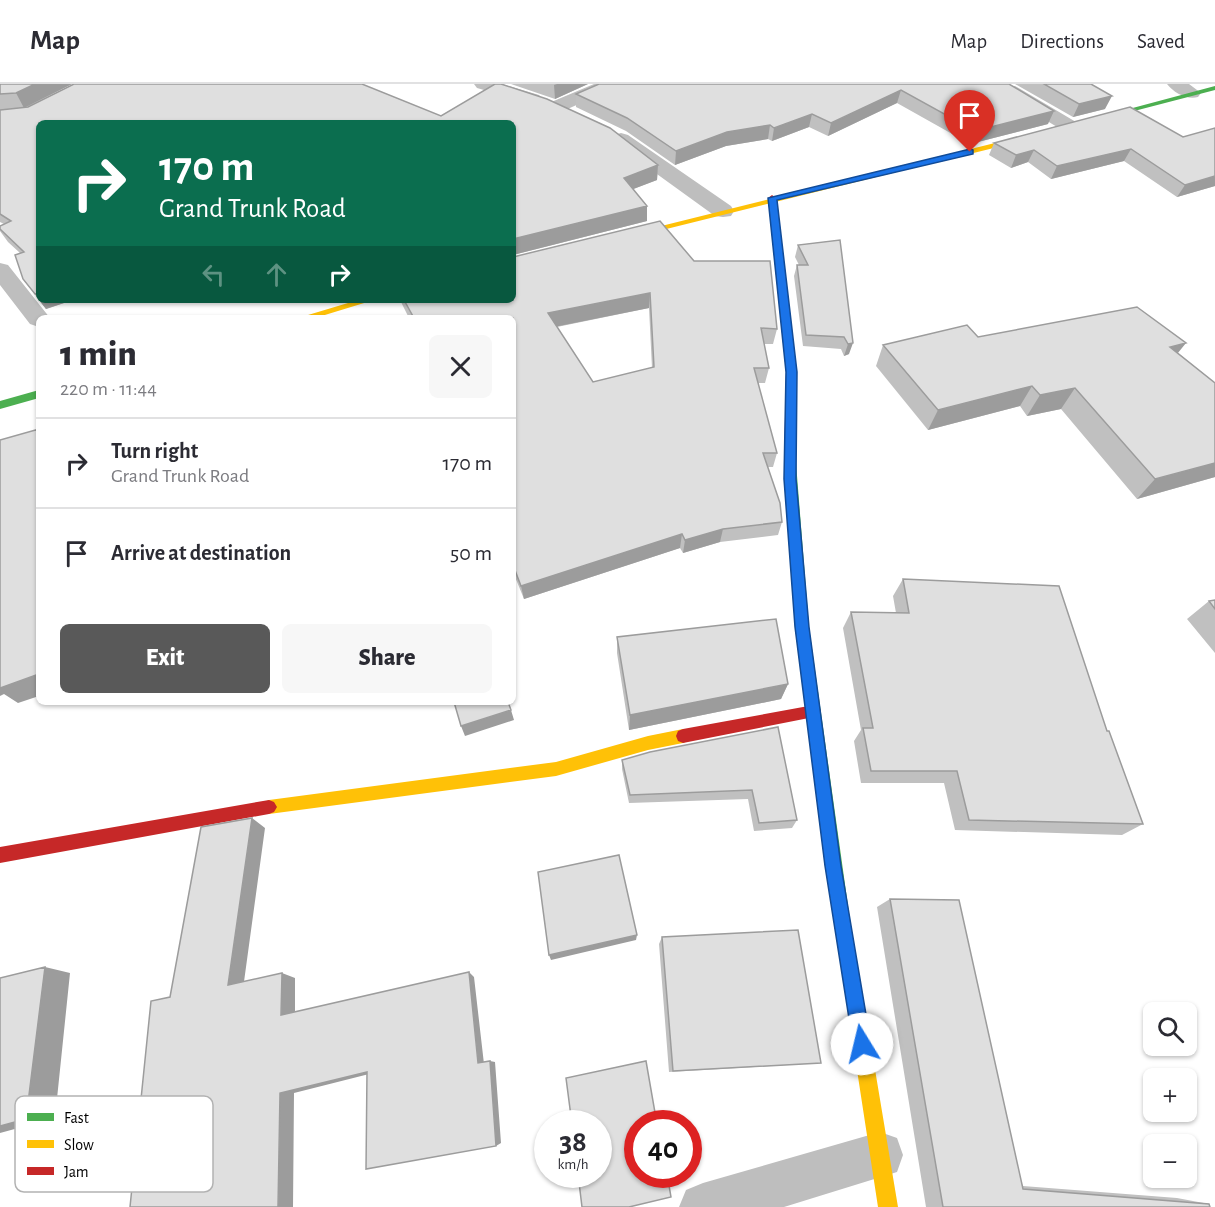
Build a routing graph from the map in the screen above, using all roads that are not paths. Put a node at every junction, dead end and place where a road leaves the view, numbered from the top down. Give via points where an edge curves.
1 (483, 84) edge
2 (609, 84) edge
3 (990, 84) edge
4 (1176, 84) edge
5 (1215, 88) edge
6 (1192, 93) junction
7 (556, 107) junction
8 (577, 117) edge
9 (1069, 126) junction
10 (608, 132) edge
11 (772, 198) junction
12 (723, 212) junction
13 (613, 239) edge
14 (0, 270) edge
15 (358, 303) edge
16 (36, 315) edge
17 (314, 315) edge
18 (36, 395) edge
19 (0, 405) edge
20 (814, 711) junction
21 (0, 855) edge
22 (880, 1155) junction
23 (703, 1207) edge
24 (888, 1207) edge

1 - 7 street
2 - 7 street
3 - 9 street via 1009,90
4 - 6 street
5 - 6 street
6 - 9 street
7 - 8 street
9 - 11 street
10 - 12 street
11 - 12 street
11 - 20 street via 791,372 790,479 802,627
12 - 13 street
14 - 16 street
15 - 17 street
18 - 19 street
20 - 21 street via 648,743 556,769 266,807
20 - 22 street via 833,866
22 - 23 street
22 - 24 street

